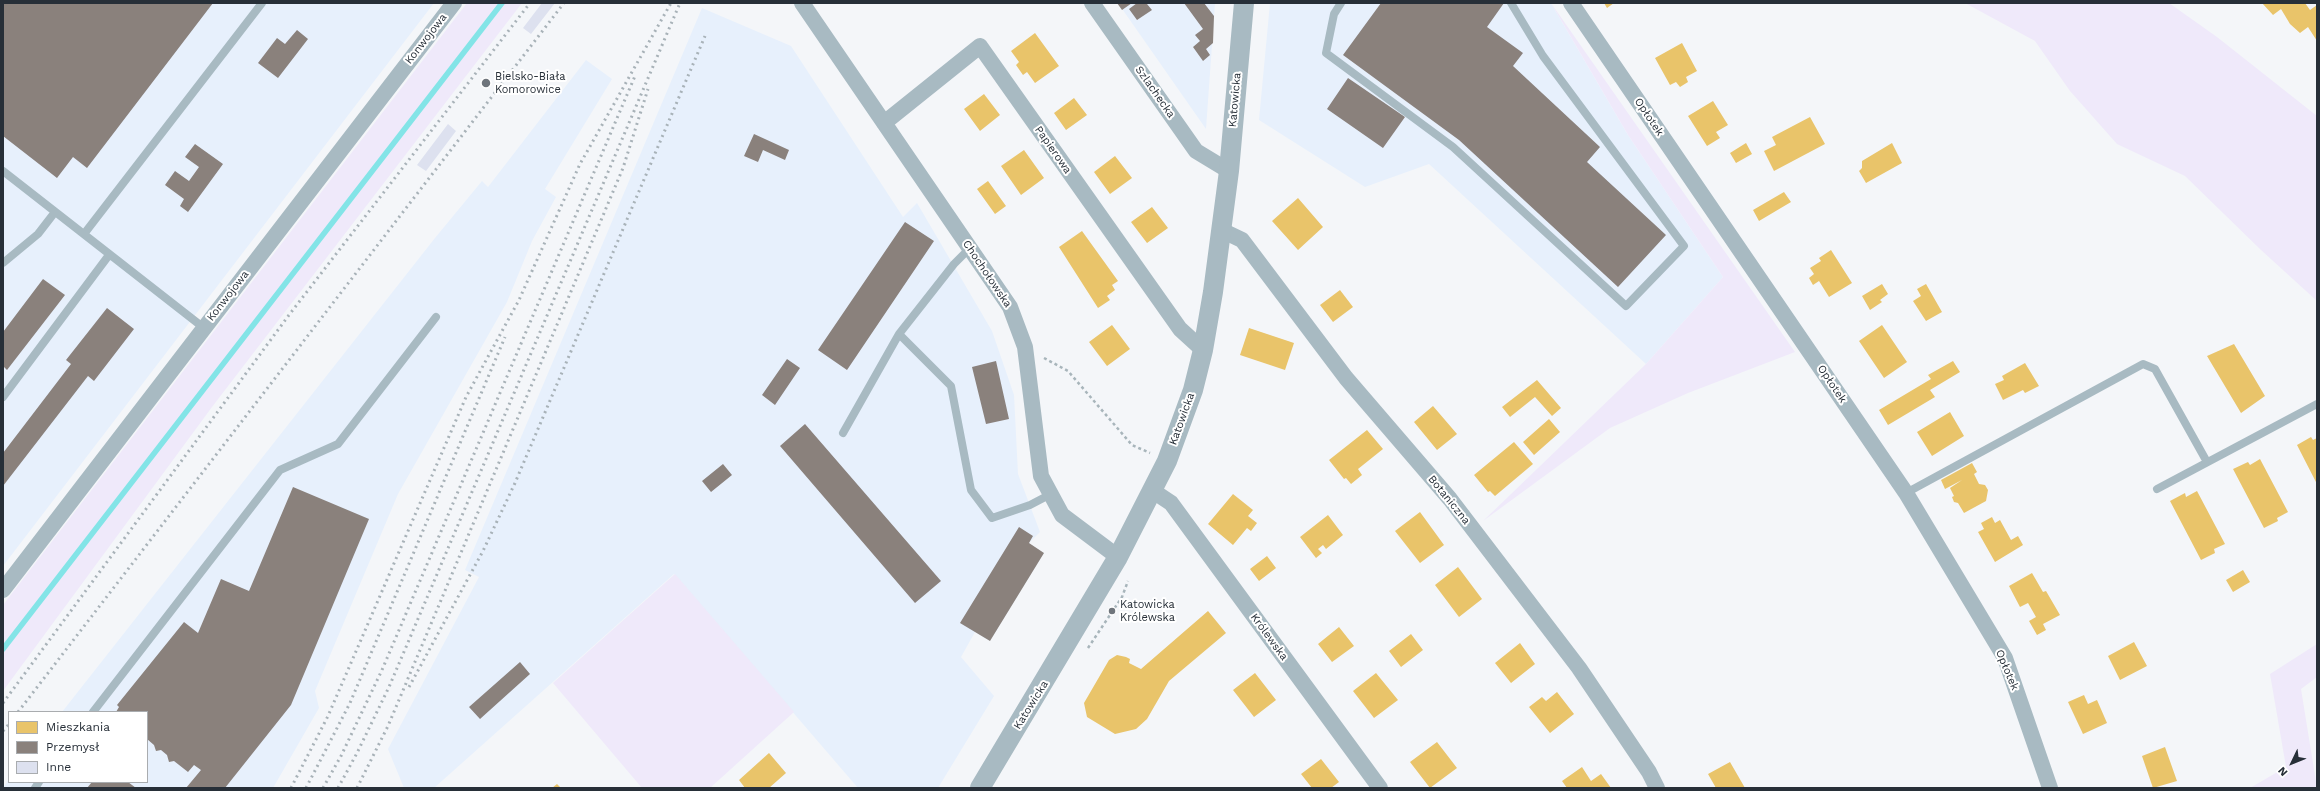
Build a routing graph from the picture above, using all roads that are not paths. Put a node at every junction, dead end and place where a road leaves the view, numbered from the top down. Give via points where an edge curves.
1 (262, 3) edge
2 (454, 3) edge
3 (802, 3) edge
4 (1092, 3) edge
5 (1244, 3) edge
6 (1341, 3) edge
7 (1511, 3) edge
8 (1571, 3) edge
9 (884, 123) junction
10 (3, 171) edge
11 (1229, 171) junction
12 (55, 212) junction
13 (1221, 230) junction
14 (84, 234) junction
15 (970, 248) junction
16 (109, 255) junction
17 (3, 263) edge
18 (436, 317) dead end
19 (204, 328) junction
20 (899, 334) junction
21 (1203, 350) junction
22 (3, 397) edge
23 (2317, 404) edge
24 (843, 433) dead end
25 (2208, 462) junction
26 (2157, 489) dead end
27 (1152, 491) junction
28 (1906, 493) junction
29 (1051, 494) junction
30 (1118, 557) junction
31 (3, 590) edge
32 (94, 711) edge
33 (980, 788) edge
34 (1380, 788) edge
35 (1657, 788) edge
36 (2050, 788) edge

1 - 14 lane
2 - 19 street, Konwojowa
3 - 9 street, Chochołowska
4 - 11 street, Szlachecka via 1196,151
5 - 11 street, Katowicka
6 - 7 lane via 1334,14 1326,52 1453,146 1626,306 1684,246 1543,56
8 - 28 street, Opłotek
9 - 15 street, Chochołowska
9 - 21 street, Papierowa via 980,46 1180,329
10 - 12 lane
11 - 13 street, Katowicka
12 - 14 lane
12 - 17 lane via 38,234
13 - 21 street, Katowicka
13 - 35 street, Botaniczna via 1242,240 1346,378 1450,499 1579,668 1649,772
14 - 16 lane
15 - 20 lane via 954,264
15 - 29 street, Chochołowska via 1010,307 1025,347 1041,476
16 - 19 lane
16 - 22 lane
18 - 32 lane via 338,444 280,470
19 - 31 street, Konwojowa
20 - 24 lane
20 - 29 lane via 950,386 971,490 992,518 1030,505
21 - 27 street, Katowicka via 1190,397 1167,460
23 - 25 lane
25 - 26 lane
25 - 28 lane via 2155,369 2143,364
27 - 30 street, Katowicka
27 - 34 street, Królewska via 1171,504
28 - 36 street, Opłotek via 2005,658
29 - 30 street, Chochołowska via 1062,515
30 - 33 street, Katowicka

